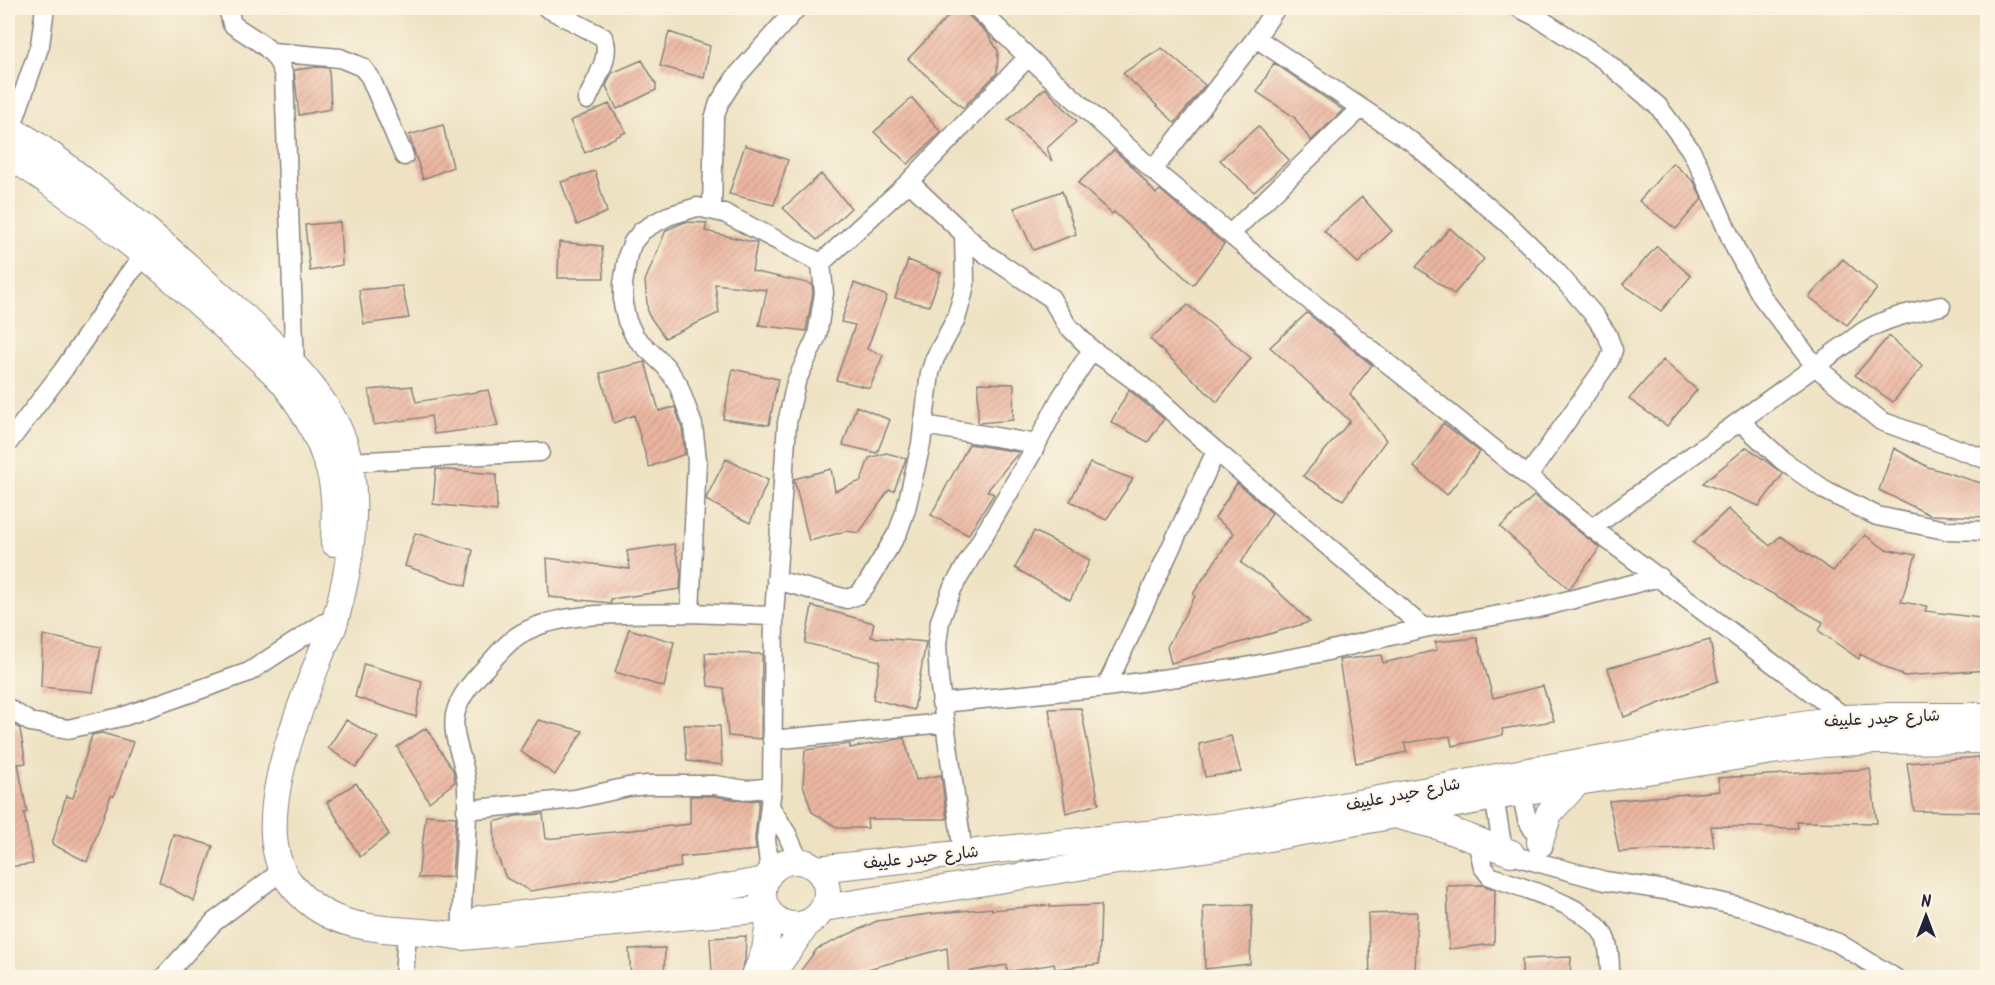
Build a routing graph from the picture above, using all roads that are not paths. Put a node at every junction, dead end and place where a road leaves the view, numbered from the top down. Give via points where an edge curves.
1 (45, 8) edge
2 (228, 8) edge
3 (547, 8) edge
4 (797, 8) edge
5 (1276, 8) edge
6 (1519, 8) edge
7 (988, 11) edge
8 (1256, 38) junction
9 (272, 52) junction
10 (1028, 57) junction
11 (587, 100) dead end
12 (1361, 108) junction
13 (9, 128) edge
14 (8, 155) edge
15 (404, 156) dead end
16 (1153, 170) junction
17 (909, 182) junction
18 (712, 209) junction
19 (964, 233) junction
20 (1230, 234) junction
21 (146, 255) junction
22 (821, 263) junction
23 (1941, 306) dead end
24 (1092, 350) junction
25 (1815, 366) junction
26 (294, 368) junction
27 (1740, 421) junction
28 (924, 425) junction
29 (8, 444) edge
30 (1037, 444) junction
31 (1216, 451) junction
32 (540, 452) dead end
33 (1988, 460) edge
34 (348, 462) junction
35 (1528, 476) junction
36 (1592, 528) junction
37 (1988, 531) edge
38 (1660, 577) junction
39 (776, 580) junction
40 (690, 613) junction
41 (774, 616) junction
42 (1424, 628) junction
43 (328, 630) junction
44 (1106, 687) junction
45 (941, 703) junction
46 (8, 708) edge
47 (1988, 716) edge
48 (1846, 718) junction
49 (944, 723) junction
50 (772, 740) junction
51 (1988, 740) edge
52 (1578, 782) junction
53 (772, 787) junction
54 (1521, 792) junction
55 (1494, 797) junction
56 (771, 808) junction
57 (466, 810) junction
58 (1396, 815) junction
59 (1477, 841) junction
60 (1540, 842) junction
61 (963, 853) junction
62 (1511, 853) junction
63 (808, 865) junction
64 (1556, 866) junction
65 (283, 870) junction
66 (768, 876) junction
67 (768, 912) junction
68 (816, 915) junction
69 (454, 930) junction
70 (407, 931) junction
71 (163, 978) edge
72 (404, 978) edge
73 (754, 978) edge
74 (770, 978) edge
75 (1610, 978) edge
76 (1895, 978) edge

1 - 13 street via 40,45
2 - 9 street via 232,24
3 - 11 street via 606,43 604,59
4 - 18 street via 735,78 719,103 714,119
5 - 8 street
6 - 25 street via 1604,60 1658,106 1690,149 1757,289
7 - 10 street
8 - 12 street
8 - 16 street
9 - 15 street via 340,58 362,67
9 - 26 street via 284,76
10 - 16 street
10 - 17 street
12 - 20 street
12 - 35 street via 1412,141 1508,224 1556,271 1607,334 1613,350 1609,361
13 - 26 main road via 56,158 149,231
14 - 21 main road
16 - 20 street
17 - 19 street
17 - 22 street
18 - 22 street
18 - 40 street via 681,211 642,231 628,254 623,284 627,321 635,337 678,384 693,425 697,460
19 - 24 street via 983,252 1051,298 1067,325
19 - 28 street via 963,294 956,319 930,373
20 - 35 street
21 - 29 street
21 - 43 main road via 287,387 315,433 329,468 335,512
22 - 39 street via 824,293 817,336 796,382 787,423
23 - 25 street via 1881,322
24 - 30 street
24 - 31 street via 1161,399
25 - 27 street
25 - 33 street via 1881,421
26 - 34 main road via 328,411
27 - 36 street
27 - 37 street via 1782,460 1825,490 1877,516 1945,530
28 - 30 street
28 - 39 street via 898,532 858,595 847,599
30 - 45 street via 945,605 937,644
31 - 42 street
31 - 44 street
32 - 34 street
34 - 43 main road via 350,547
35 - 36 street
36 - 38 street
38 - 42 street via 1534,609
38 - 48 street
39 - 41 street
40 - 41 street
40 - 57 street via 555,621 517,637 501,651 465,692 455,713 456,742 466,772
41 - 50 street
42 - 44 street via 1240,668
43 - 46 street via 249,672 124,716 68,729 30,722
43 - 65 main road via 277,783 273,820
44 - 45 street
45 - 49 street
47 - 48 main road, شارع حيدر علييف
48 - 61 main road, شارع حيدر علييف via 1222,826
49 - 50 street
49 - 61 street
50 - 53 street
51 - 52 main road, شارع حيدر علييف via 1823,744
52 - 54 main road, شارع حيدر علييف
52 - 60 main road via 1549,813
53 - 56 street
53 - 57 street via 746,790 715,785 648,785 575,799
54 - 55 main road, شارع حيدر علييف
54 - 60 street via 1527,819
55 - 58 main road, شارع حيدر علييف
55 - 62 street via 1500,838
56 - 63 street
56 - 66 street via 766,825
57 - 69 street
58 - 59 main road
58 - 68 main road, شارع حيدر علييف
59 - 62 main road
59 - 75 street via 1483,867 1490,876 1589,918 1606,938
60 - 64 street
61 - 63 main road, شارع حيدر علييف
62 - 64 street
63 - 66 main road via 780,864
63 - 68 main road via 826,883 827,900
64 - 76 street via 1605,881 1746,908 1838,943
65 - 70 main road via 297,891 326,913 374,930
65 - 71 street via 214,922
66 - 67 main road via 762,894
66 - 69 main road via 688,894
67 - 68 main road via 788,925 798,925
67 - 69 main road
67 - 73 main road via 765,950
68 - 74 main road
69 - 70 main road
70 - 72 street

